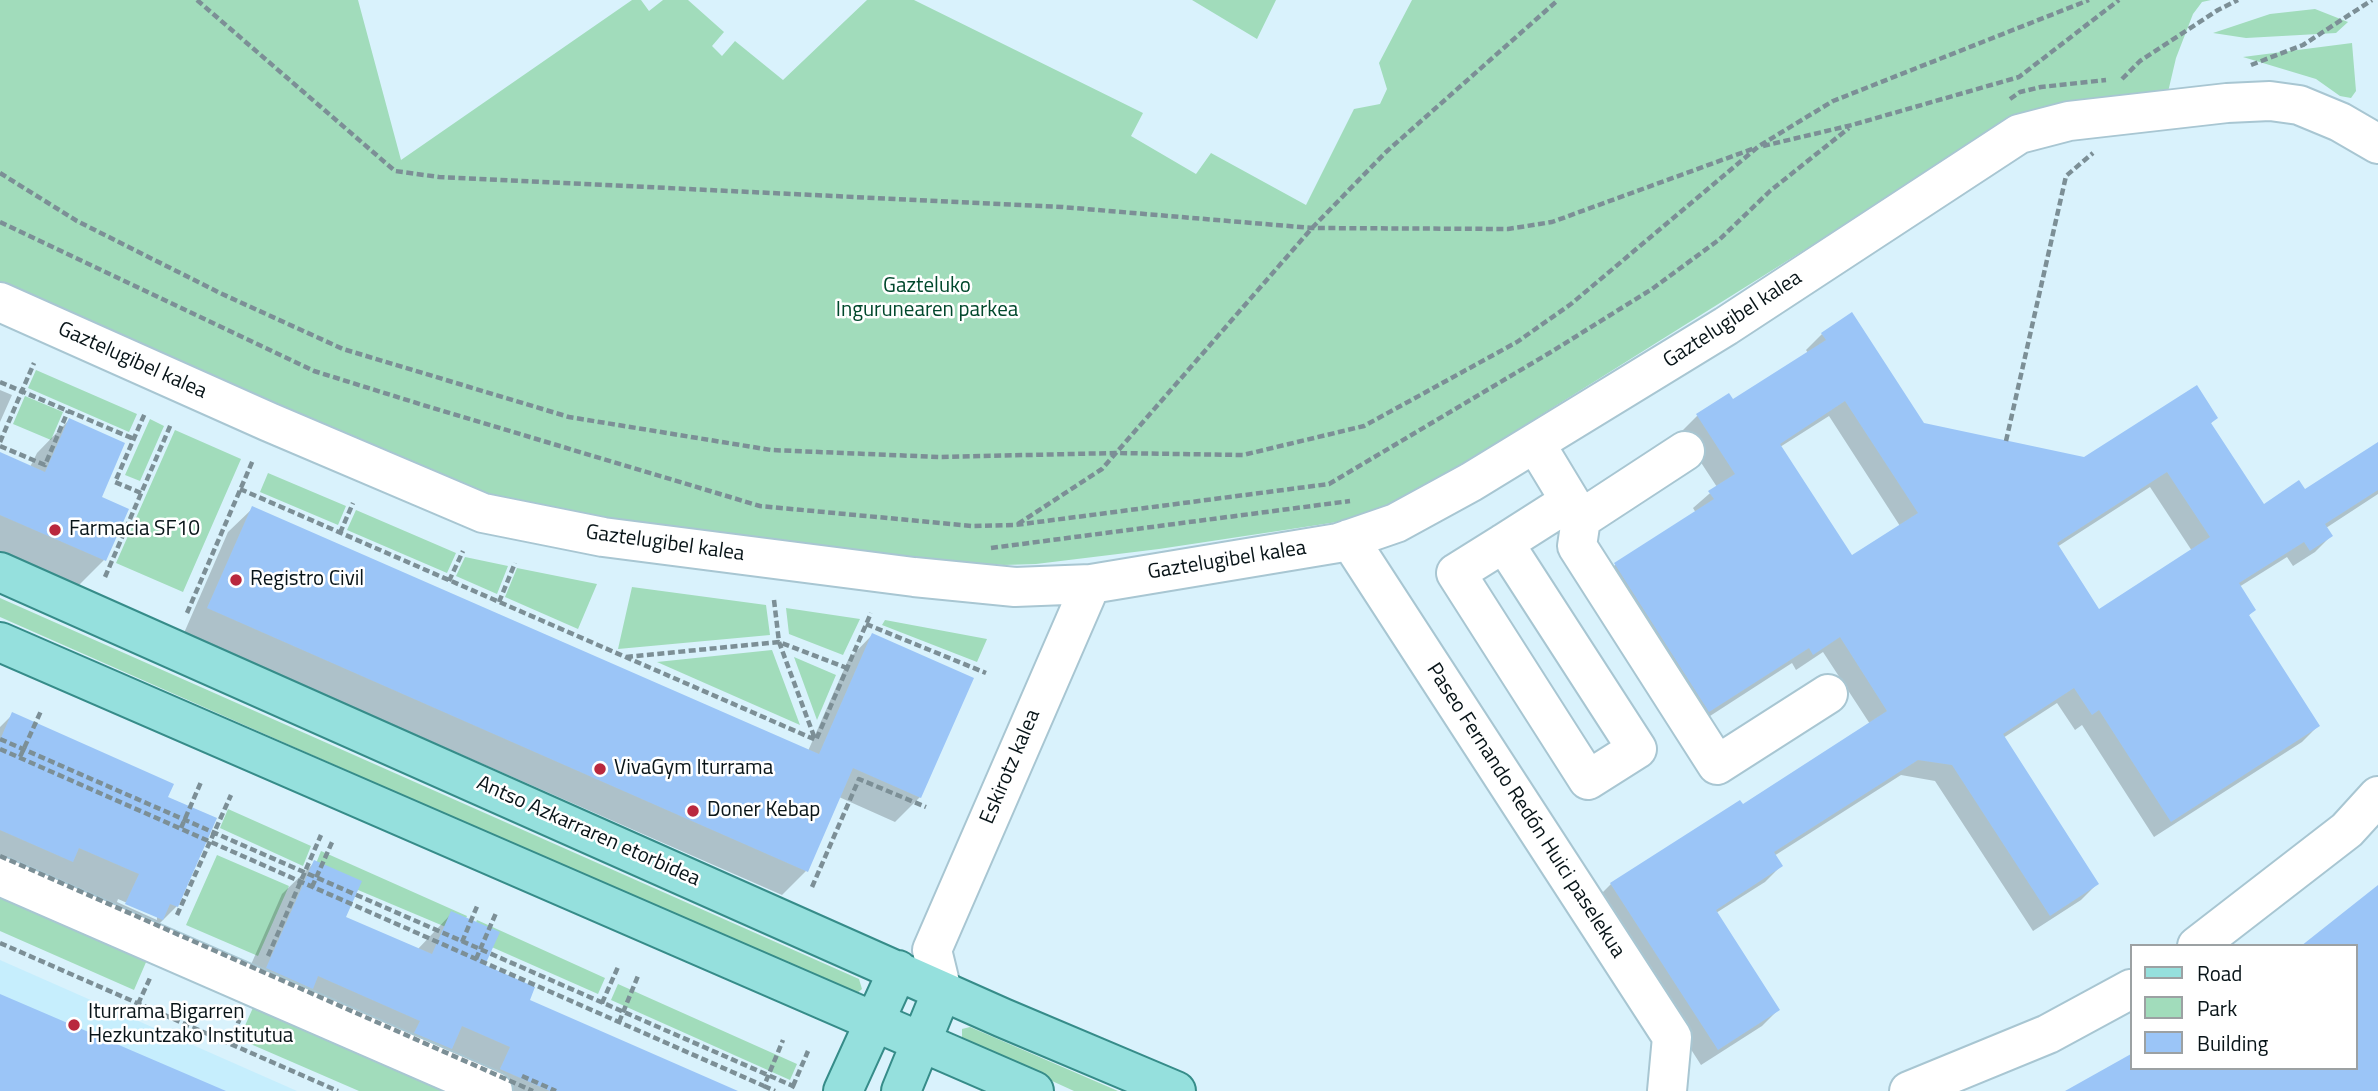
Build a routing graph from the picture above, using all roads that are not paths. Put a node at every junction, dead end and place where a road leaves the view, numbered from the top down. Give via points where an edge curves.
1 (2378, 144) edge
2 (0, 302) edge
3 (1535, 443) junction
4 (1685, 451) dead end
5 (1576, 510) junction
6 (1349, 539) junction
7 (1504, 543) junction
8 (0, 572) edge
9 (1091, 584) junction
10 (0, 642) edge
11 (1828, 694) dead end
12 (2378, 796) edge
13 (0, 876) edge
14 (2200, 944) edge
15 (932, 950) junction
16 (898, 970) junction
17 (2130, 990) edge
18 (943, 991) junction
19 (872, 1022) junction
20 (921, 1043) junction
21 (493, 1091) edge
22 (843, 1091) edge
23 (901, 1091) edge
24 (1034, 1091) edge
25 (1176, 1091) edge
26 (1667, 1091) edge
27 (1909, 1091) edge

1 - 3 street, Gaztelugibel kalea via 2299,105 2270,102 2070,121 2019,134 1726,326
2 - 9 street, Gaztelugibel kalea via 483,513 603,537 914,577 1015,587
3 - 5 street
3 - 6 street, Gaztelugibel kalea via 1396,523
4 - 5 street
5 - 7 street
5 - 11 street via 1577,546 1717,765
6 - 9 street, Gaztelugibel kalea
6 - 26 street, Paseo Fernando Redón Huici paselekua via 1672,1037
7 - 7 street via 1456,573 1588,780 1637,749
8 - 16 main road, Antso Azkarraren etorbidea
9 - 15 street, Eskirotz kalea
10 - 19 main road
12 - 14 street via 2347,830
13 - 21 street
15 - 16 street
15 - 18 street
16 - 18 main road, Antso Azkarraren etorbidea
16 - 19 main road
17 - 27 street via 2049,1034
18 - 20 main road
18 - 25 main road, Antso Azkarraren etorbidea
19 - 20 main road
19 - 22 main road
20 - 23 main road
20 - 24 main road

